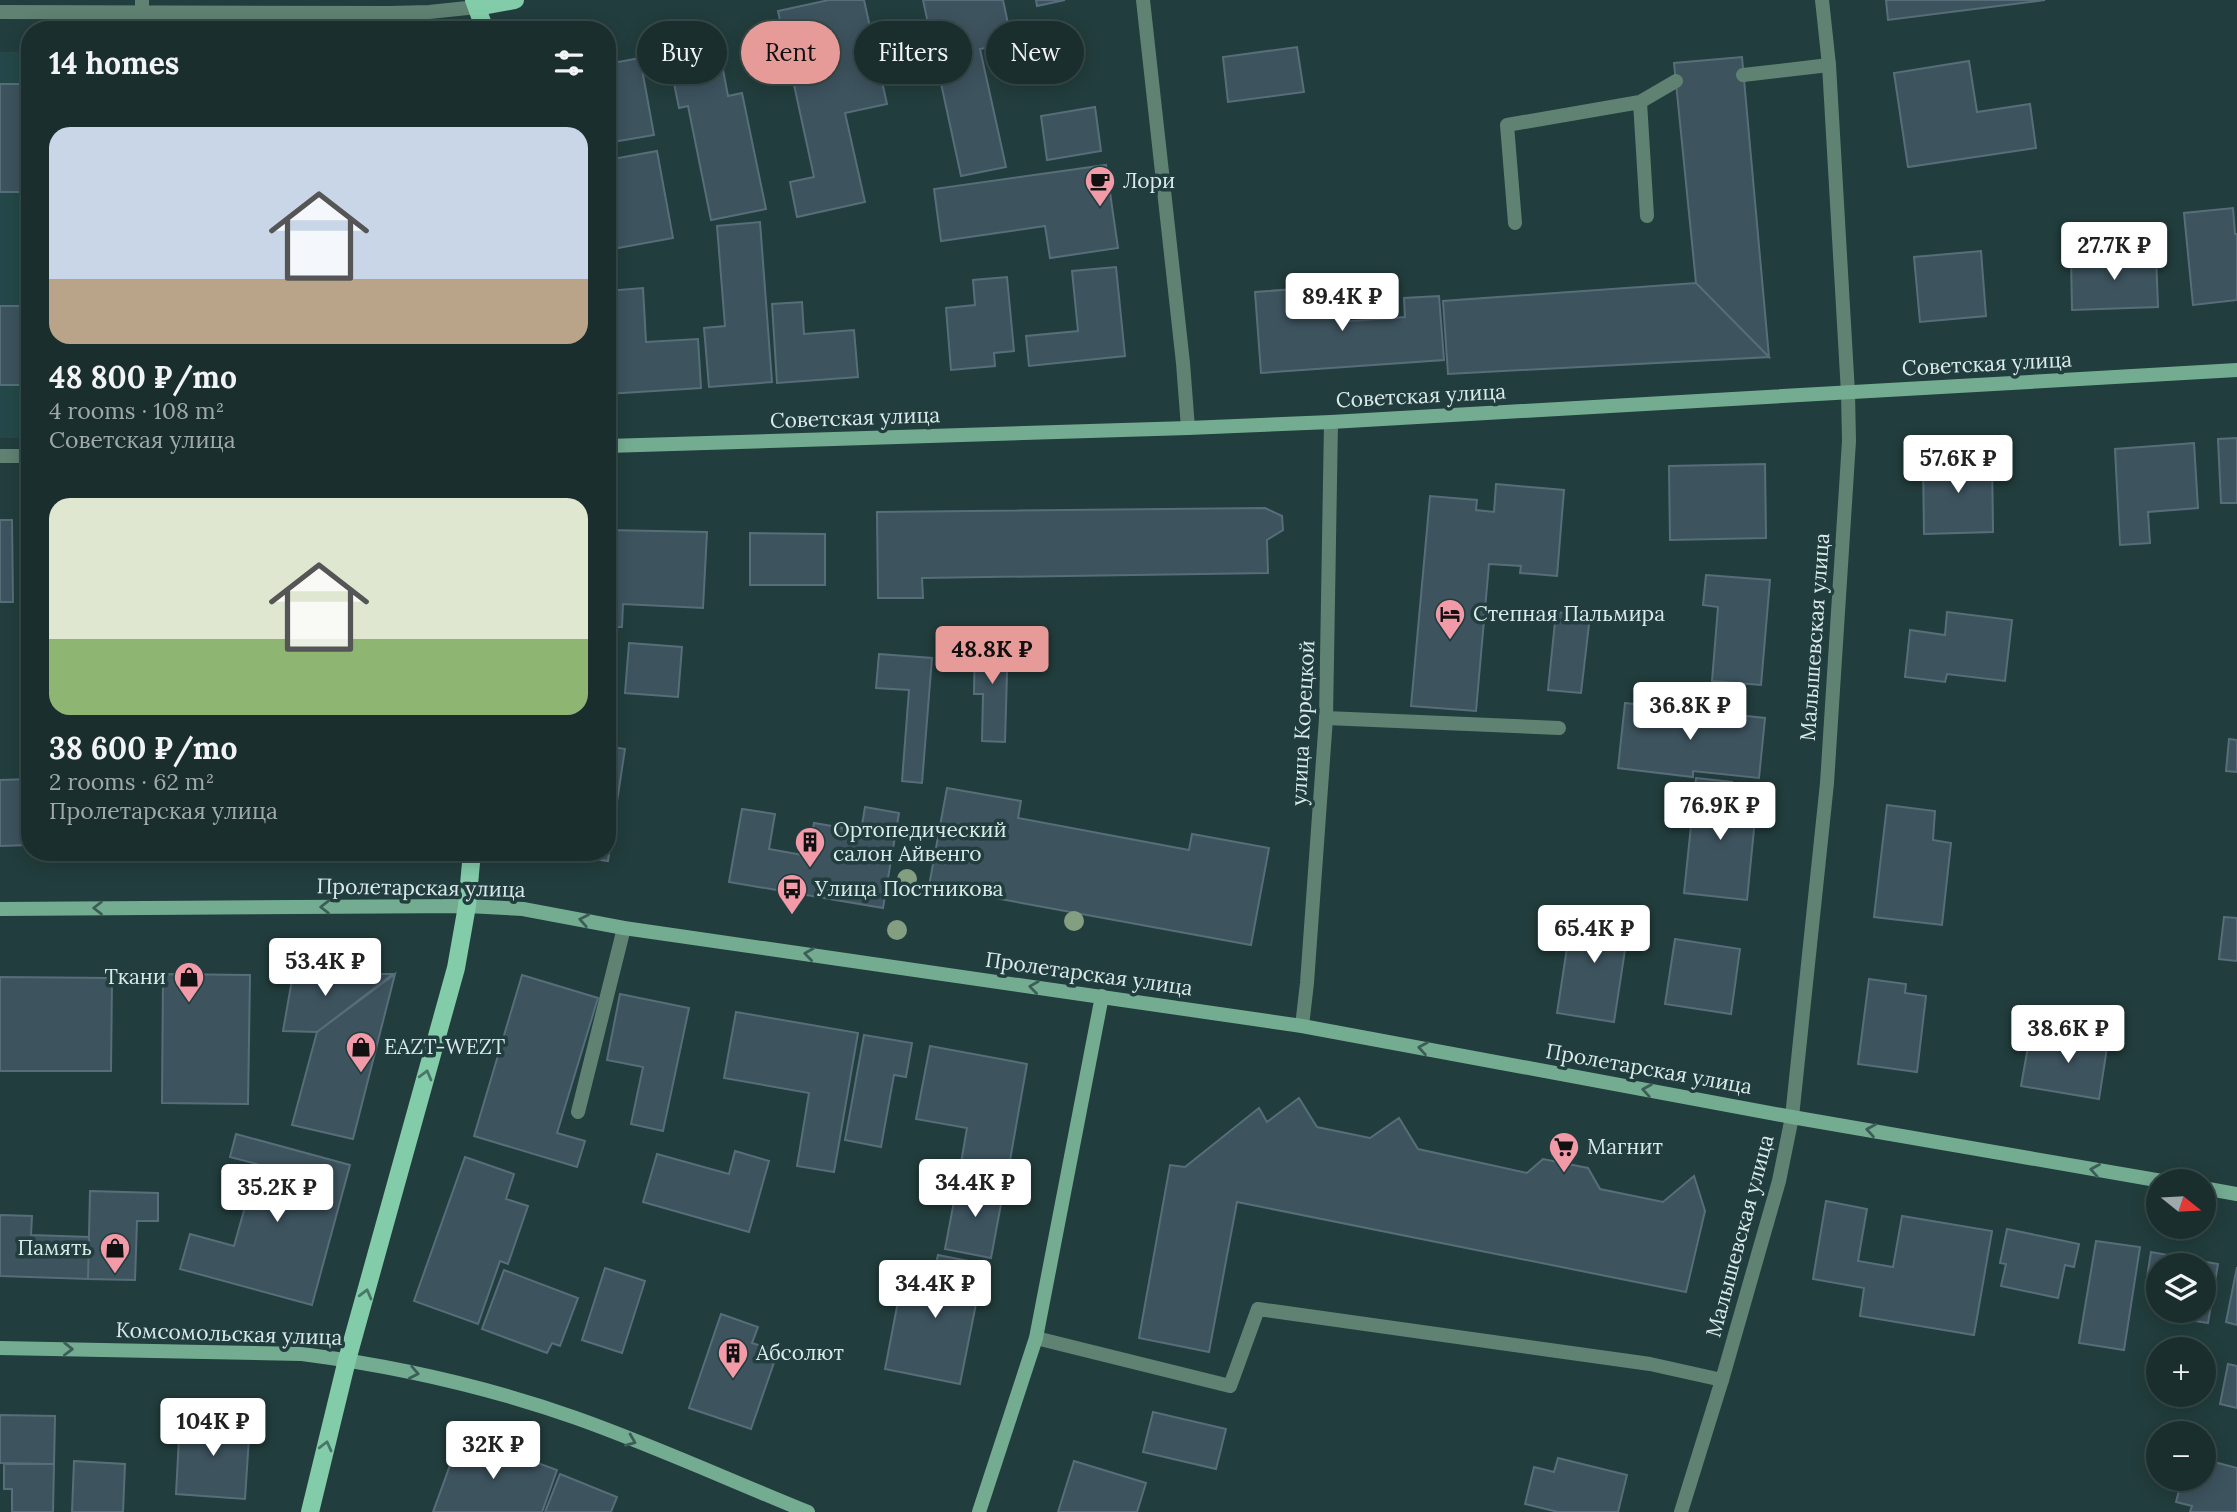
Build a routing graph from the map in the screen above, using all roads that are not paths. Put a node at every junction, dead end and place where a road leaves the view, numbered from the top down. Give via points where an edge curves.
1 (515, 0) edge
2 (1143, 0) edge
3 (1822, 0) edge
4 (476, 4) edge
5 (142, 6) edge
6 (0, 12) edge
7 (482, 21) edge
8 (1829, 65) junction
9 (1744, 75) dead end
10 (1676, 81) dead end
11 (1640, 102) junction
12 (1647, 216) dead end
13 (1516, 223) dead end
14 (2237, 370) edge
15 (1848, 393) junction
16 (1331, 422) junction
17 (1188, 428) junction
18 (616, 446) edge
19 (0, 456) edge
20 (21, 456) edge
21 (1326, 718) junction
22 (1559, 728) dead end
23 (471, 861) edge
24 (467, 906) junction
25 (0, 909) edge
26 (624, 928) junction
27 (1102, 996) junction
28 (1302, 1026) junction
29 (578, 1112) dead end
30 (1792, 1116) junction
31 (2146, 1178) edge
32 (2216, 1190) edge
33 (2237, 1194) edge
34 (1036, 1338) junction
35 (0, 1348) edge
36 (347, 1360) junction
37 (1723, 1380) junction
38 (310, 1512) edge
39 (808, 1512) edge
40 (979, 1512) edge
41 (1681, 1512) edge

1 - 4 main road
2 - 17 street
3 - 8 street, Малышевская улица
4 - 5 street via 403,13
4 - 7 main road
5 - 6 street
8 - 9 street
8 - 15 street, Малышевская улица
10 - 11 street
11 - 12 street
11 - 13 street via 1507,125
14 - 15 main road, Советская улица
15 - 16 main road, Советская улица
15 - 30 street, Малышевская улица via 1849,441 1826,783
16 - 17 main road, Советская улица
16 - 21 street, улица Корецкой
17 - 18 main road, Советская улица
19 - 20 street
21 - 22 street
21 - 28 street, улица Корецкой
23 - 24 main road
24 -> 25 main road, Пролетарская улица
26 -> 24 main road, Пролетарская улица via 523,909
36 -> 24 main road via 456,968
27 -> 26 main road, Пролетарская улица
26 - 29 street
27 - 28 main road, Пролетарская улица
27 - 34 main road
30 -> 28 main road, Пролетарская улица
31 -> 30 main road, Пролетарская улица
30 - 37 street, Малышевская улица via 1779,1181
32 - 33 main road
34 - 37 street via 1230,1386 1258,1309 1650,1364
34 - 40 main road
35 -> 36 main road, Комсомольская улица via 302,1354
38 -> 36 main road
36 -> 39 main road, Комсомольская улица via 441,1379 576,1418
37 - 41 street, Малышевская улица

